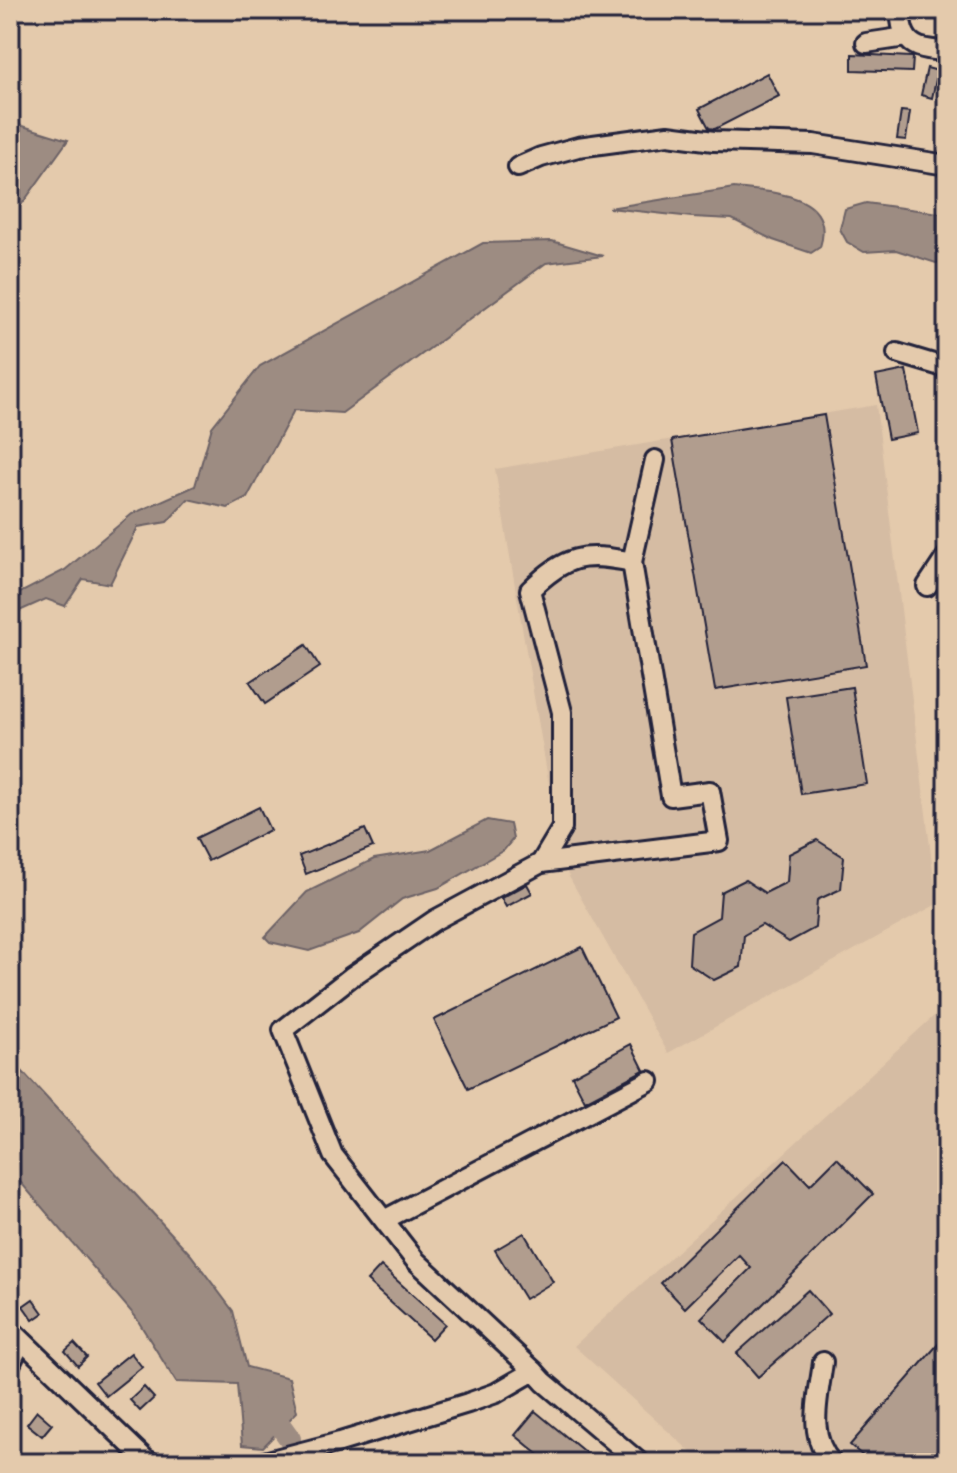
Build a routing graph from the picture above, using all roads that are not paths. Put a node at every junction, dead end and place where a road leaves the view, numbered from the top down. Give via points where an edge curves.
1 (901, 10) edge
2 (906, 37) junction
3 (866, 43) dead end
4 (947, 60) edge
5 (947, 165) edge
6 (518, 167) dead end
7 (897, 353) dead end
8 (947, 368) edge
9 (655, 460) dead end
10 (947, 556) edge
11 (632, 562) junction
12 (927, 586) dead end
13 (541, 863) junction
14 (649, 1081) dead end
15 (384, 1220) junction
16 (15, 1335) edge
17 (823, 1362) dead end
18 (10, 1365) edge
19 (534, 1371) junction
20 (152, 1463) edge
21 (260, 1463) edge
22 (640, 1463) edge
23 (832, 1463) edge

1 - 2 street
2 - 3 street
2 - 4 street via 914,45 941,51
5 - 6 street via 813,144 668,135 578,147
7 - 8 street
9 - 11 street
10 - 12 street
11 - 13 street via 601,556 574,559 530,590 562,712 562,828
11 - 13 street via 671,796 710,791 719,841
13 - 15 street via 435,920 283,1030 333,1155
14 - 15 street
15 - 19 street via 415,1260
16 - 18 street
16 - 20 street
17 - 23 street via 815,1424
19 - 21 street via 468,1403
19 - 22 street

